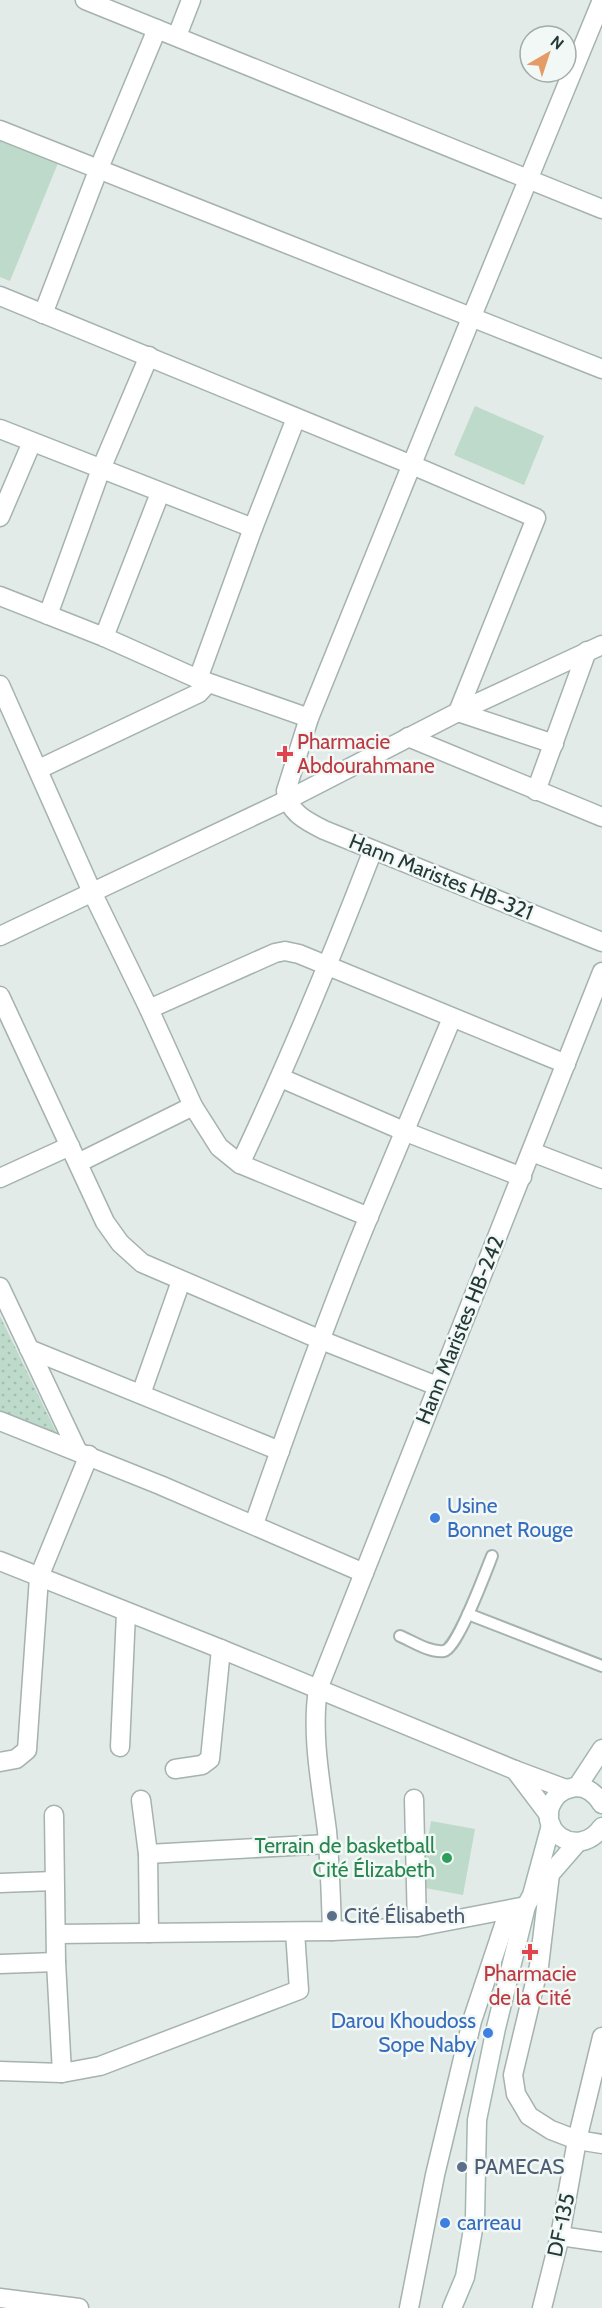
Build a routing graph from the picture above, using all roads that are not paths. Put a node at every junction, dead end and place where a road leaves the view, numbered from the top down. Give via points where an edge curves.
1 (85, 0) edge
2 (191, 0) edge
3 (602, 0) edge
4 (157, 29) junction
5 (177, 36) junction
6 (0, 130) edge
7 (99, 168) junction
8 (528, 179) junction
9 (602, 209) edge
10 (0, 296) edge
11 (43, 314) junction
12 (471, 316) junction
13 (149, 356) junction
14 (602, 369) edge
15 (296, 418) junction
16 (0, 429) edge
17 (32, 442) junction
18 (412, 465) junction
19 (101, 469) junction
20 (160, 493) junction
21 (0, 517) edge
22 (253, 528) junction
23 (0, 596) edge
24 (48, 615) junction
25 (104, 637) junction
26 (594, 648) edge
27 (203, 681) junction
28 (0, 685) edge
29 (458, 712) junction
30 (309, 718) junction
31 (408, 737) junction
32 (554, 744) junction
33 (39, 769) junction
34 (536, 791) junction
35 (287, 800) junction
36 (602, 817) edge
37 (373, 850) junction
38 (92, 892) junction
39 (0, 936) edge
40 (602, 942) edge
41 (328, 968) junction
42 (602, 972) edge
43 (0, 996) edge
44 (149, 1009) junction
45 (452, 1018) junction
46 (566, 1064) junction
47 (281, 1078) junction
48 (193, 1106) junction
49 (406, 1132) junction
50 (532, 1152) junction
51 (74, 1154) junction
52 (240, 1164) junction
53 (522, 1177) junction
54 (0, 1178) edge
55 (602, 1179) edge
56 (369, 1217) junction
57 (182, 1281) junction
58 (0, 1287) edge
59 (321, 1340) junction
60 (28, 1349) junction
61 (437, 1386) junction
62 (141, 1394) junction
63 (0, 1420) edge
64 (280, 1451) junction
65 (83, 1453) junction
66 (254, 1524) junction
67 (492, 1556) dead end
68 (0, 1561) edge
69 (364, 1573) junction
70 (39, 1577) junction
71 (126, 1613) junction
72 (468, 1614) junction
73 (400, 1636) dead end
74 (221, 1649) junction
75 (602, 1666) edge
76 (318, 1689) junction
77 (120, 1747) dead end
78 (602, 1749) edge
79 (0, 1762) edge
80 (175, 1769) dead end
81 (515, 1770) junction
82 (572, 1788) junction
83 (414, 1799) dead end
84 (141, 1800) dead end
85 (602, 1804) edge
86 (54, 1815) dead end
87 (550, 1820) junction
88 (602, 1827) edge
89 (577, 1843) junction
90 (328, 1844) junction
91 (148, 1854) junction
92 (550, 1874) junction
93 (54, 1881) junction
94 (0, 1883) edge
95 (523, 1904) junction
96 (417, 1927) junction
97 (295, 1932) junction
98 (332, 1932) junction
99 (149, 1933) junction
100 (56, 1934) junction
101 (56, 1962) junction
102 (0, 1964) edge
103 (601, 2041) edge
104 (0, 2071) edge
105 (62, 2073) junction
106 (577, 2140) junction
107 (602, 2144) edge
108 (560, 2236) junction
109 (602, 2242) edge
110 (0, 2298) edge
111 (79, 2308) edge
112 (409, 2308) edge
113 (452, 2308) edge
114 (542, 2308) edge

1 - 4 street
2 - 5 street
3 - 8 street
4 - 5 street
4 - 7 street
5 - 8 street
6 - 7 street
7 - 11 street
7 - 12 street
8 - 9 street
8 - 12 street
10 - 11 street
11 - 13 street
12 - 14 street
12 - 18 street
13 - 15 street
13 - 19 street
15 - 18 street
15 - 22 street
16 - 17 street
17 - 19 street
17 - 21 street
18 - 29 street via 536,518
18 - 30 street
19 - 20 street
19 - 24 street
20 - 22 street
20 - 25 street
22 - 27 street
23 - 24 street
24 - 25 street
25 - 27 street
26 - 29 street
26 - 32 street
27 - 30 street
27 - 33 street via 199,693
28 - 33 street
29 - 31 street
29 - 32 street
30 - 35 street via 288,782
31 - 34 street
31 - 35 street
32 - 34 street
33 - 38 street
34 - 36 street
35 - 37 street, Hann Maristes HB-321 via 304,819
35 - 38 street
37 - 40 street, Hann Maristes HB-321
37 - 41 street
38 - 39 street
38 - 44 street
41 - 44 street via 299,954 275,953
41 - 45 street
41 - 47 street
42 - 46 street, Hann Maristes HB-242
43 - 51 street
44 - 48 street
45 - 46 street
45 - 49 street
46 - 50 street, Hann Maristes HB-242
47 - 49 street
47 - 52 street
48 - 51 street
48 - 52 street via 219,1147
49 - 53 street
49 - 56 street
50 - 53 street, Hann Maristes HB-242
50 - 55 street
51 - 54 street
51 - 57 street via 105,1222 120,1243 142,1263
52 - 56 street
53 - 61 street, Hann Maristes HB-242
56 - 59 street
57 - 59 street
57 - 62 street
58 - 60 street
59 - 61 street
59 - 64 street
60 - 62 street
60 - 65 street
61 - 69 street, Hann Maristes HB-242
62 - 64 street
63 - 65 street
64 - 66 street
65 - 66 street
65 - 70 street
66 - 69 street
67 - 72 lane
68 - 70 street
69 - 76 street, Hann Maristes HB-242
70 - 71 street
70 - 79 street via 27,1750 16,1759
71 - 74 street
71 - 77 street
72 - 73 lane via 453,1645 444,1651
72 - 75 lane
74 - 76 street
74 - 80 street via 210,1759 202,1765
76 - 81 street
76 - 90 street, Hann Maristes HB-242 via 316,1733
78 - 82 street
81 - 82 street
81 - 87 street
82 - 85 street via 588,1789
82 - 87 street via 557,1795 551,1804
83 - 96 street
84 - 91 street
86 - 93 street
87 - 89 street via 557,1835
87 - 95 street
88 - 89 street via 587,1841
89 - 92 street
90 - 91 street
90 - 98 street, Hann Maristes HB-242
91 - 99 street
92 - 95 street
92 - 106 street via 538,1966 513,2075 516,2094 529,2116
93 - 94 street
93 - 100 street
95 - 96 street
95 - 112 street via 472,2021 435,2175
95 - 113 street via 477,2120 476,2217 465,2277
96 - 98 street
97 - 98 street
97 - 99 street
97 - 105 street via 299,1990 100,2066
99 - 100 street
100 - 101 street
101 - 102 street
101 - 105 street
103 - 106 street, DF-135 / DF-135
104 - 105 street
106 - 107 street
106 - 108 street, DF-135 / DF-135
108 - 109 street
108 - 114 street, DF-135 / DF-135
110 - 111 street

